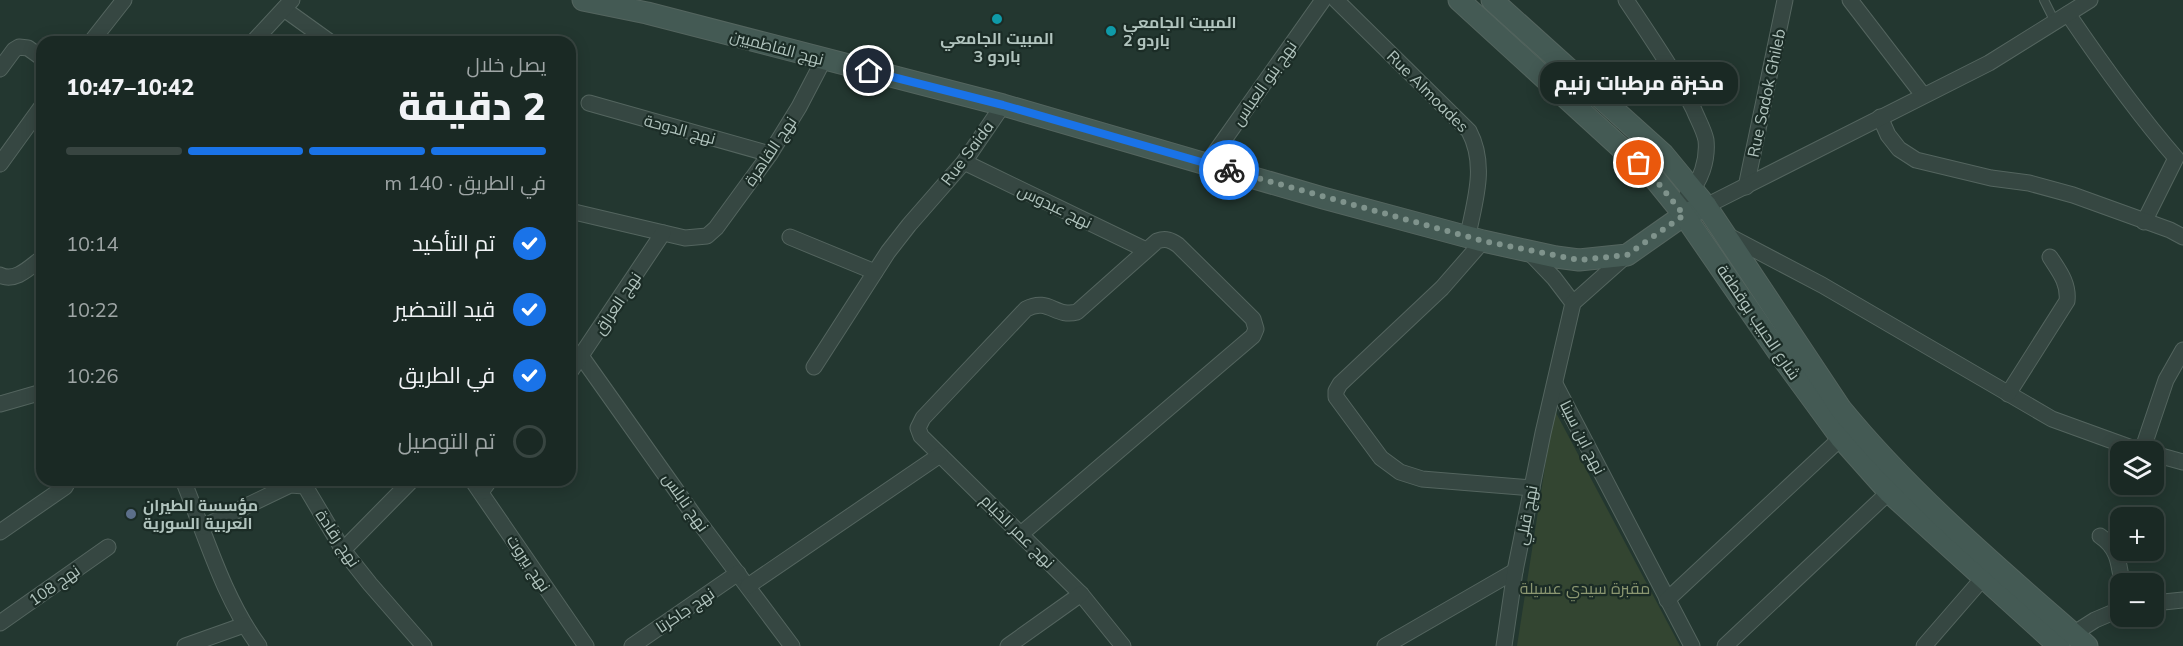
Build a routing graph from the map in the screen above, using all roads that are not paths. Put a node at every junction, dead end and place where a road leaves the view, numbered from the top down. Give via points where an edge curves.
1 (124, 0) edge
2 (583, 0) edge
3 (1327, 0) edge
4 (1459, 0) edge
5 (1492, 0) edge
6 (1626, 0) edge
7 (1785, 0) edge
8 (1850, 0) edge
9 (2044, 0) edge
10 (2090, 0) edge
11 (287, 5) edge
12 (2062, 18) junction
13 (96, 36) edge
14 (259, 36) edge
15 (323, 36) edge
16 (36, 54) edge
17 (824, 59) junction
18 (0, 69) edge
19 (1923, 95) junction
20 (589, 104) dead end
21 (1003, 105) junction
22 (36, 114) edge
23 (1880, 117) junction
24 (2179, 153) edge
25 (770, 154) junction
26 (964, 162) junction
27 (0, 164) edge
28 (1208, 164) junction
29 (1746, 187) junction
30 (1700, 197) junction
31 (1681, 210) junction
32 (576, 212) edge
33 (2144, 222) junction
34 (663, 233) junction
35 (1725, 234) junction
36 (790, 237) dead end
37 (2183, 237) edge
38 (1475, 238) junction
39 (1146, 250) junction
40 (1528, 251) junction
41 (1627, 255) junction
42 (2050, 257) dead end
43 (36, 262) edge
44 (875, 272) junction
45 (0, 275) edge
46 (1573, 303) junction
47 (2183, 350) edge
48 (581, 356) junction
49 (576, 363) edge
50 (814, 367) dead end
51 (1555, 384) junction
52 (36, 393) edge
53 (2008, 394) junction
54 (2, 401) edge
55 (1841, 438) junction
56 (2115, 441) edge
57 (2146, 441) edge
58 (940, 455) junction
59 (2164, 457) edge
60 (2183, 462) edge
61 (66, 486) edge
62 (186, 486) edge
63 (288, 486) edge
64 (304, 486) edge
65 (406, 486) edge
66 (482, 486) edge
67 (1532, 488) junction
68 (1889, 492) junction
69 (203, 527) junction
70 (0, 532) edge
71 (1021, 534) junction
72 (2100, 536) dead end
73 (108, 547) dead end
74 (344, 550) junction
75 (1515, 571) junction
76 (738, 573) junction
77 (2120, 573) edge
78 (1983, 578) junction
79 (748, 586) junction
80 (1081, 594) junction
81 (1667, 600) junction
82 (2183, 600) edge
83 (2164, 602) edge
84 (2110, 614) edge
85 (0, 623) edge
86 (244, 625) junction
87 (2073, 642) edge
88 (184, 646) edge
89 (259, 646) edge
90 (424, 646) edge
91 (586, 646) edge
92 (632, 646) edge
93 (792, 646) edge
94 (1008, 646) edge
95 (1123, 646) edge
96 (1384, 646) edge
97 (1504, 646) edge
98 (1692, 646) edge
99 (1725, 646) edge
100 (1923, 646) edge

1 - 13 street
2 - 17 main road, نهج الفاطميين
3 - 28 street, نهج بنو العباس
3 - 38 street, Rue Almoades via 1470,131 1477,146 1479,184
4 - 31 main road, شارع الحبيب بوقطفة via 1654,178
5 - 30 main road, شارع الحبيب بوقطفة via 1663,154
6 - 30 street via 1684,90 1701,125 1706,140
7 - 29 street, Rue Sadok Ghileb
8 - 19 street
9 - 12 lane
10 - 12 street
11 - 14 street
11 - 15 street
12 - 19 street via 1989,63
12 - 24 street via 2146,124
16 - 18 street via 19,47
17 - 21 main road, نهج الفاطميين
17 - 25 street, نهج القاهرة
19 - 23 street
20 - 25 street, نهج الدوحة
21 - 26 street, Rue Saida
21 - 28 main road, نهج الفاطميين
22 - 27 street
23 - 29 street
23 - 33 street via 1899,149 1916,160 2029,183
24 - 33 street
25 - 34 street, نهج القاهرة via 707,236 685,238
26 - 39 street, نهج عبدوس
26 - 44 street, Rue Saida via 909,225
28 - 38 main road, نهج الفاطميين
29 - 30 street
30 - 31 main road
30 - 35 main road, شارع الحبيب بوقطفة
31 - 41 main road
31 - 55 main road, شارع الحبيب بوقطفة
32 - 34 street
33 - 37 street
34 - 48 street, نهج العراق
35 - 53 street via 1822,285
35 - 87 main road, شارع الحبيب بوقطفة via 1834,400 1866,440
36 - 44 street
38 - 40 main road, نهج الفاطميين
38 - 67 street via 1442,288 1340,384 1336,397 1381,458 1400,472 1422,479
39 - 58 street, نهج عمر الخيام via 1077,312 1063,314 1044,304 1026,309 923,418 919,432
39 - 71 street via 1162,239 1179,245 1253,319 1253,336
40 - 41 main road, نهج الفاطميين via 1579,260
40 - 46 street
41 - 46 street
42 - 53 street via 2064,279 2067,301
43 - 45 street via 15,277
44 - 50 street, Rue Saida
46 - 51 street, نهج ابن سينا
47 - 57 street via 2166,380
48 - 49 street, نهج العراق
48 - 76 street, نهج نابلس
51 - 67 street, نهج قبلي
51 - 81 street, نهج ابن سينا
52 - 54 street
53 - 56 street via 2052,419
55 - 68 main road, شارع الحبيب بوقطفة
55 - 81 street
58 - 71 street, نهج عمر الخيام
58 - 79 street
59 - 60 street
61 - 70 street
62 - 69 street
63 - 69 street, نهج رقادة
64 - 74 street, نهج رقادة
65 - 74 street
66 - 91 street, نهج بيروت
67 - 75 street, نهج قبلي
68 - 78 main road, شارع الحبيب بوقطفة
68 - 99 street
69 - 86 street
71 - 80 street, نهج عمر الخيام
72 - 77 street via 2117,554
73 - 85 street, نهج 108
74 - 90 street, نهج رقادة
75 - 96 street
75 - 97 street, نهج قبلي
76 - 79 street, نهج نابلس
76 - 92 street, نهج جاكرتا
78 - 87 main road, شارع الحبيب بوقطفة
78 - 100 street
79 - 93 street, نهج نابلس
80 - 94 street
80 - 95 street, نهج عمر الخيام
81 - 98 street, نهج ابن سينا
82 - 83 street
84 - 87 street via 2095,620
86 - 88 street
86 - 89 street

